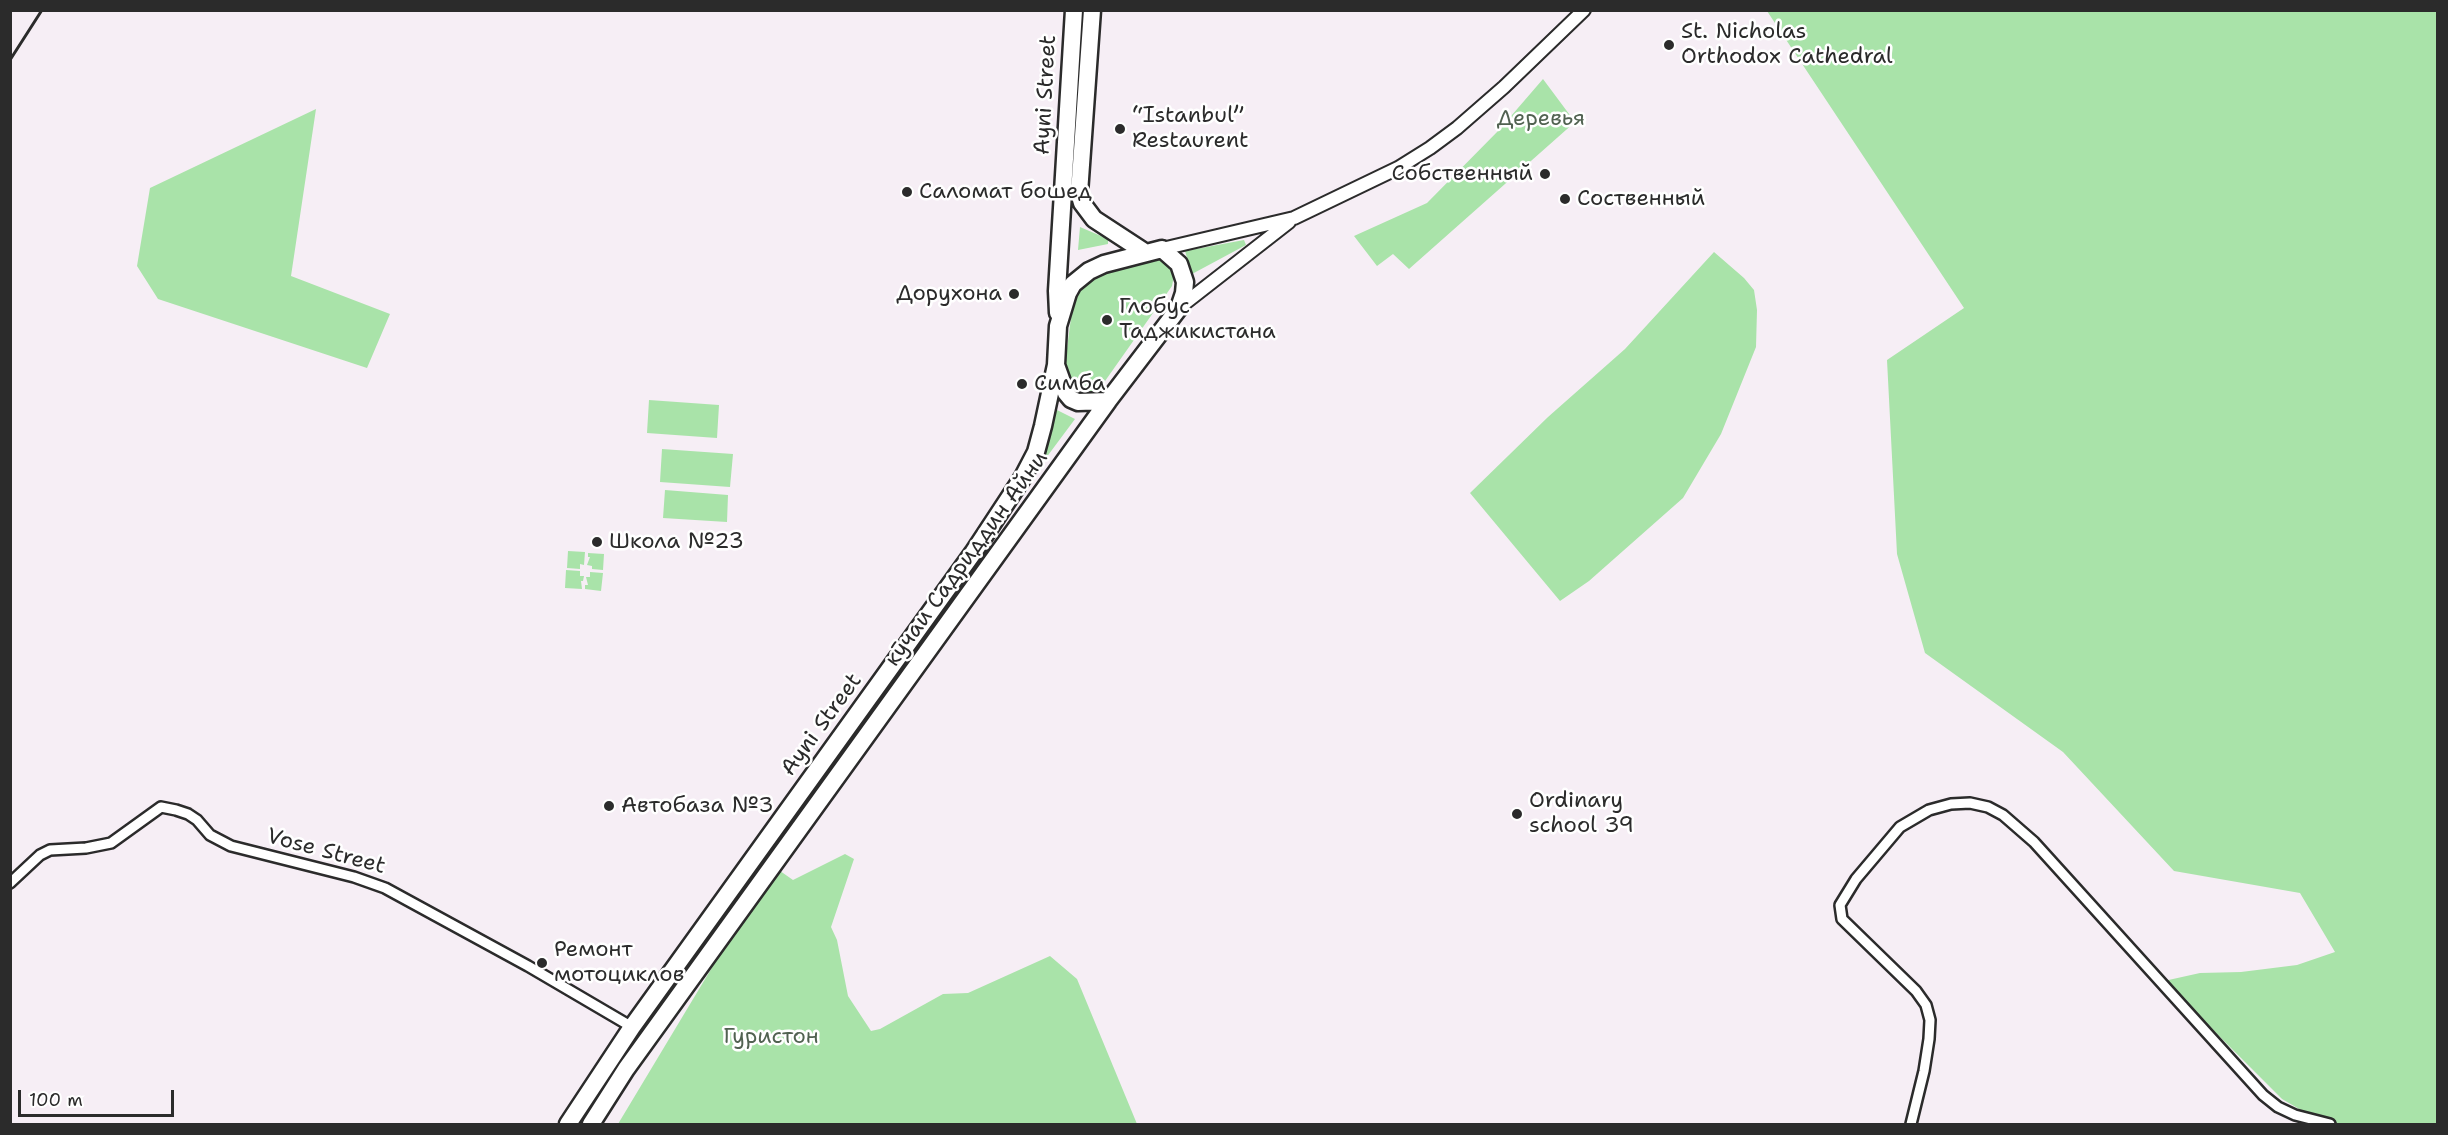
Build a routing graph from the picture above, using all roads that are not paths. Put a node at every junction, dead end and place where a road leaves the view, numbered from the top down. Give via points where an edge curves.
1 (1074, 10) edge
2 (1092, 10) edge
3 (1584, 10) edge
4 (1294, 218) junction
5 (1154, 251) junction
6 (1179, 308) junction
7 (1059, 326) junction
8 (1056, 365) junction
9 (1108, 401) junction
10 (10, 883) edge
11 (632, 1027) junction
12 (568, 1125) edge
13 (591, 1125) edge
14 (1911, 1125) edge
15 (2330, 1125) edge

1 - 7 highway, Ayni Street via 1057,291
2 - 5 highway, Ayni Street via 1079,193 1094,219
3 - 4 main road via 1504,87 1430,148 1381,177
4 - 5 main road
4 - 6 main road
5 - 6 highway via 1171,256 1183,272 1184,293
5 - 7 highway, Ayni Street via 1104,264 1079,278 1068,293
6 - 9 highway
7 - 8 highway, Ayni Street
8 - 9 highway, Ayni Street via 1071,399
8 - 11 highway, Ayni Street via 1036,452 1023,477 967,561
9 - 13 highway, кӯчаи Садриддин Айни via 633,1059
10 - 11 street, Vose Street via 50,850 111,843 161,807 176,810 188,814 210,835 231,846 385,888
11 - 12 highway, Ayni Street
14 - 15 street via 1929,1039 1926,1005 1842,919 1840,905 1856,879 1900,827 1929,810 1970,803 2003,815 2034,842 2263,1095 2295,1115

